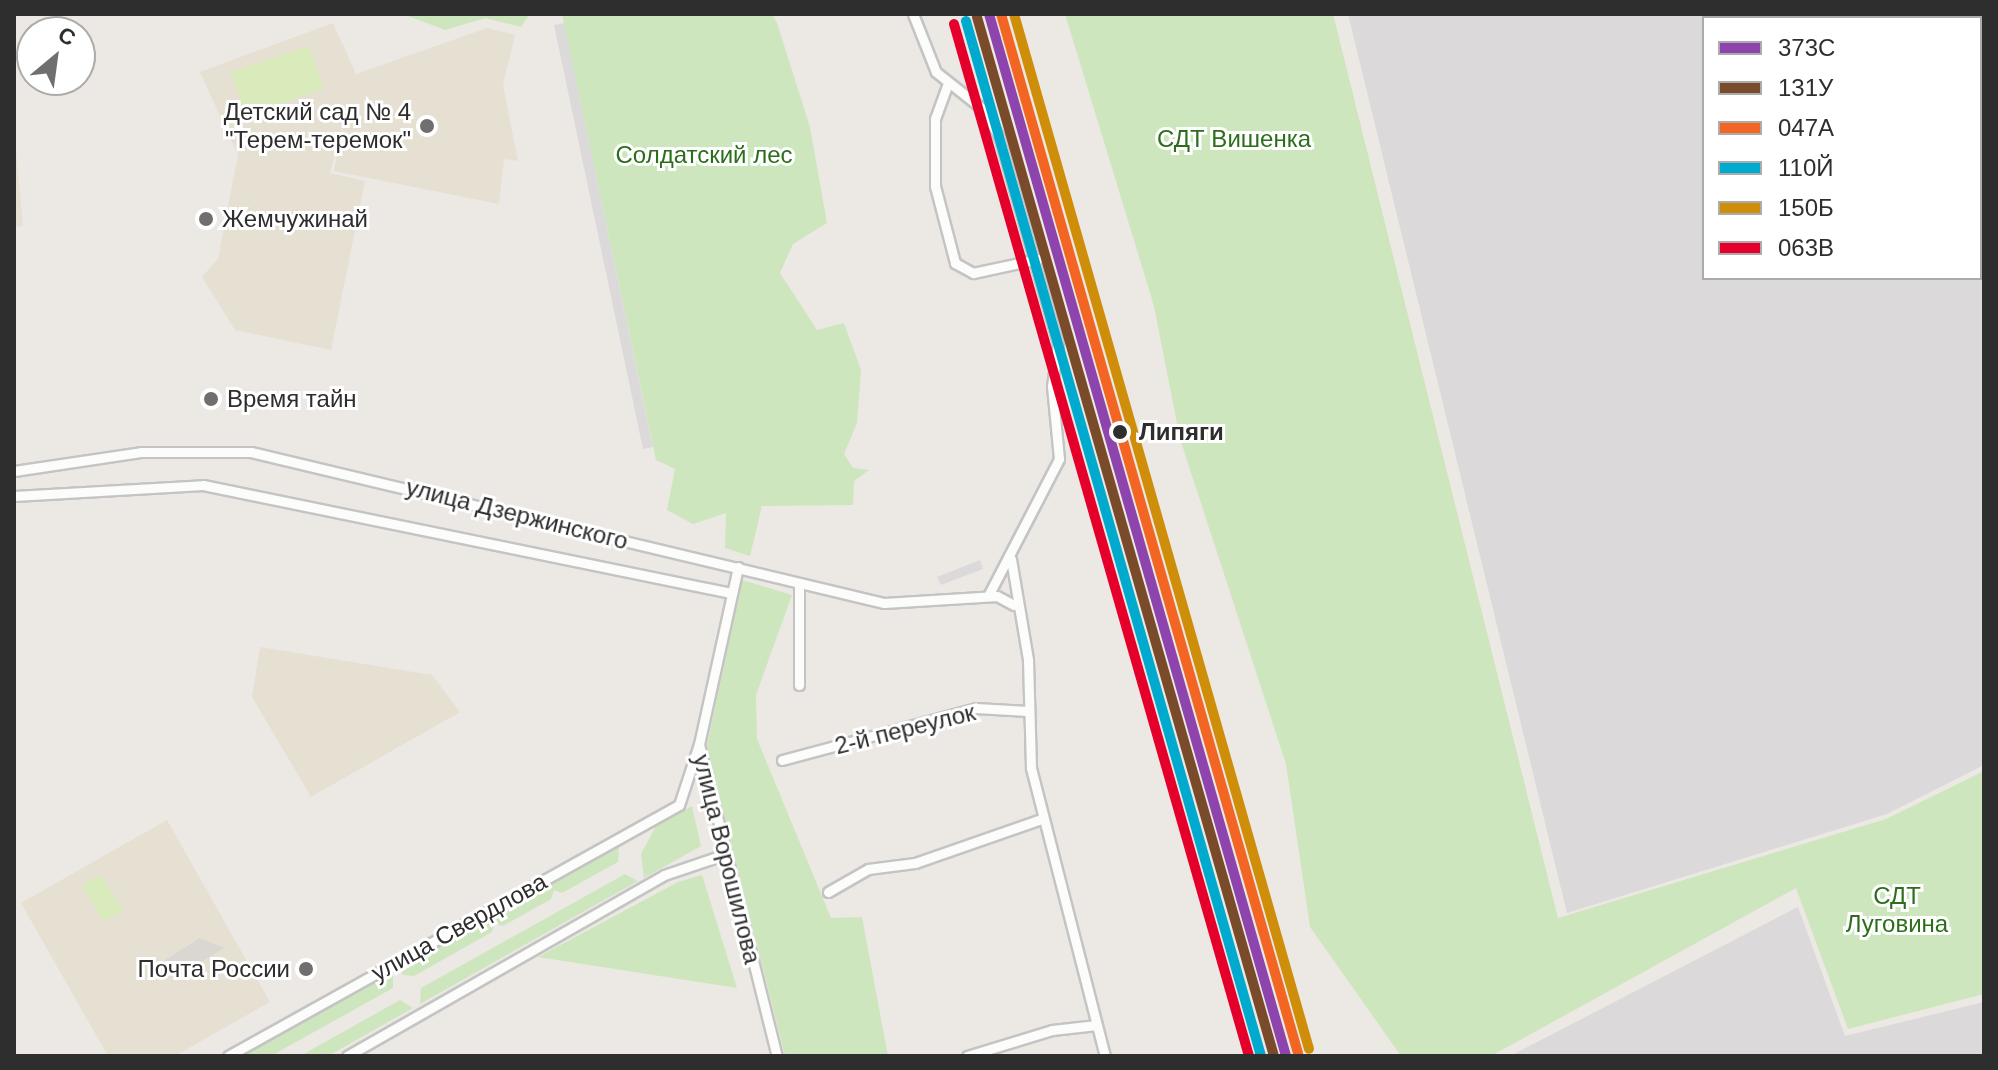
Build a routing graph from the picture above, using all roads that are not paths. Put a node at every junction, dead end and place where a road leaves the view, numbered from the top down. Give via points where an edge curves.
1 (913, 14) edge
2 (948, 83) junction
3 (1038, 259) junction
4 (14, 471) edge
5 (14, 496) edge
6 (1011, 559) junction
7 (738, 567) junction
8 (799, 583) junction
9 (731, 593) junction
10 (988, 596) junction
11 (1014, 605) junction
12 (799, 685) dead end
13 (1028, 711) junction
14 (699, 744) junction
15 (782, 760) dead end
16 (1041, 819) junction
17 (723, 855) junction
18 (828, 892) dead end
19 (1097, 1025) junction
20 (228, 1056) edge
21 (347, 1056) edge
22 (777, 1056) edge
23 (967, 1056) edge
24 (1105, 1056) edge

1 - 2 street via 928,59
2 - 3 street via 984,110 1000,139
2 - 3 street via 935,119 935,186 955,263 973,273
3 - 6 street via 1058,343 1052,386 1060,446
4 - 7 street, улица Дзержинского via 141,452 251,452
5 - 9 street, улица Дзержинского via 203,485
6 - 10 street
6 - 11 street
7 - 8 street, улица Дзержинского
7 - 9 street, улица Ворошилова
8 - 10 street, улица Дзержинского via 904,605
8 - 12 street
9 - 14 street, улица Ворошилова
10 - 11 street, улица Дзержинского
11 - 13 street via 1028,660
13 - 15 street, 2-й переулок via 976,708
13 - 16 street
14 - 17 street, улица Ворошилова
14 - 20 street, улица Свердлова via 679,805
16 - 18 street via 915,863 868,869
16 - 19 street
17 - 21 street via 664,875
17 - 22 street, улица Ворошилова
19 - 23 street via 1052,1030
19 - 24 street

